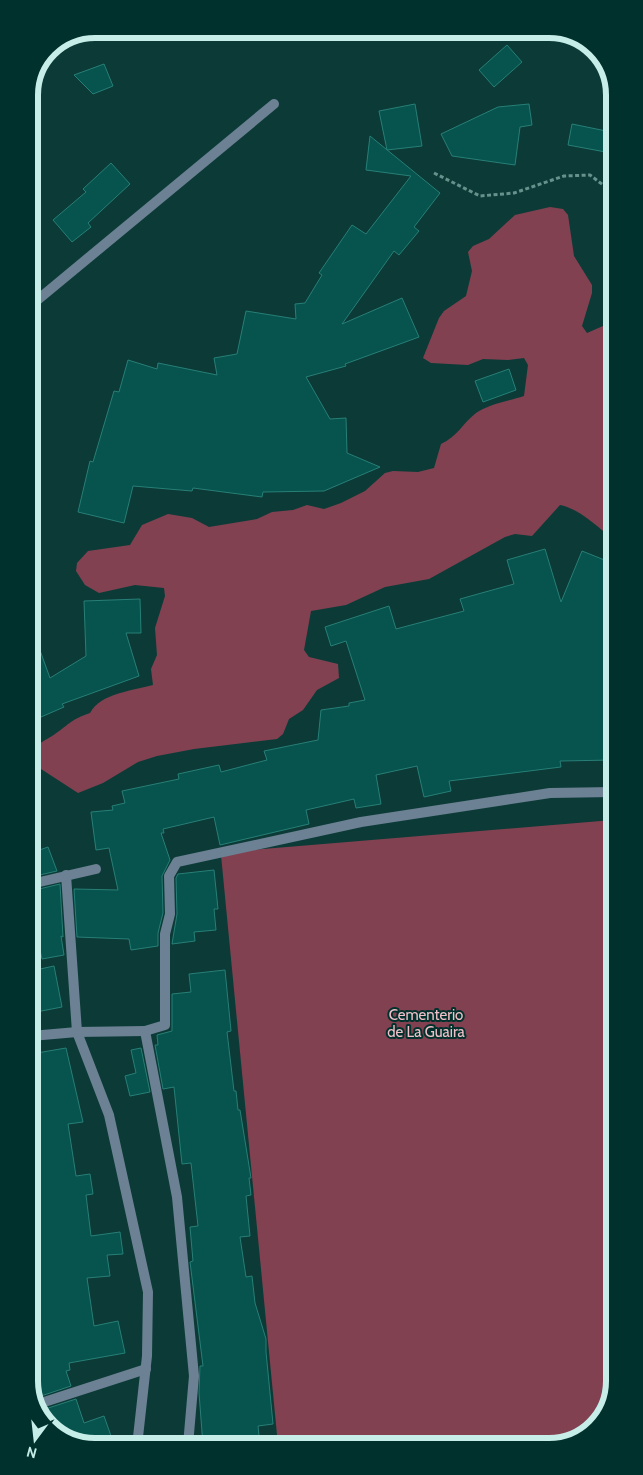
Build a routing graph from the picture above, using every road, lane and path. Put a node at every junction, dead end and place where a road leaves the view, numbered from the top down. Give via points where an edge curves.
1 (274, 104) dead end
2 (434, 173) dead end
3 (606, 187) edge
4 (38, 300) edge
5 (606, 792) edge
6 (96, 869) dead end
7 (66, 875) junction
8 (38, 882) edge
9 (145, 1031) junction
10 (77, 1032) junction
11 (38, 1035) edge
12 (146, 1369) junction
13 (42, 1403) edge
14 (137, 1437) edge
15 (189, 1437) edge

1 - 4 street
2 - 3 path via 480,196 514,193 564,176 590,175
5 - 9 street via 550,793 360,822 176,862 169,876 170,914 165,934 165,1025
6 - 7 street
7 - 8 street
7 - 10 street
9 - 10 street
9 - 15 street via 177,1197 194,1376
10 - 11 street
10 - 12 street via 109,1115 148,1292
12 - 13 street
12 - 14 street

